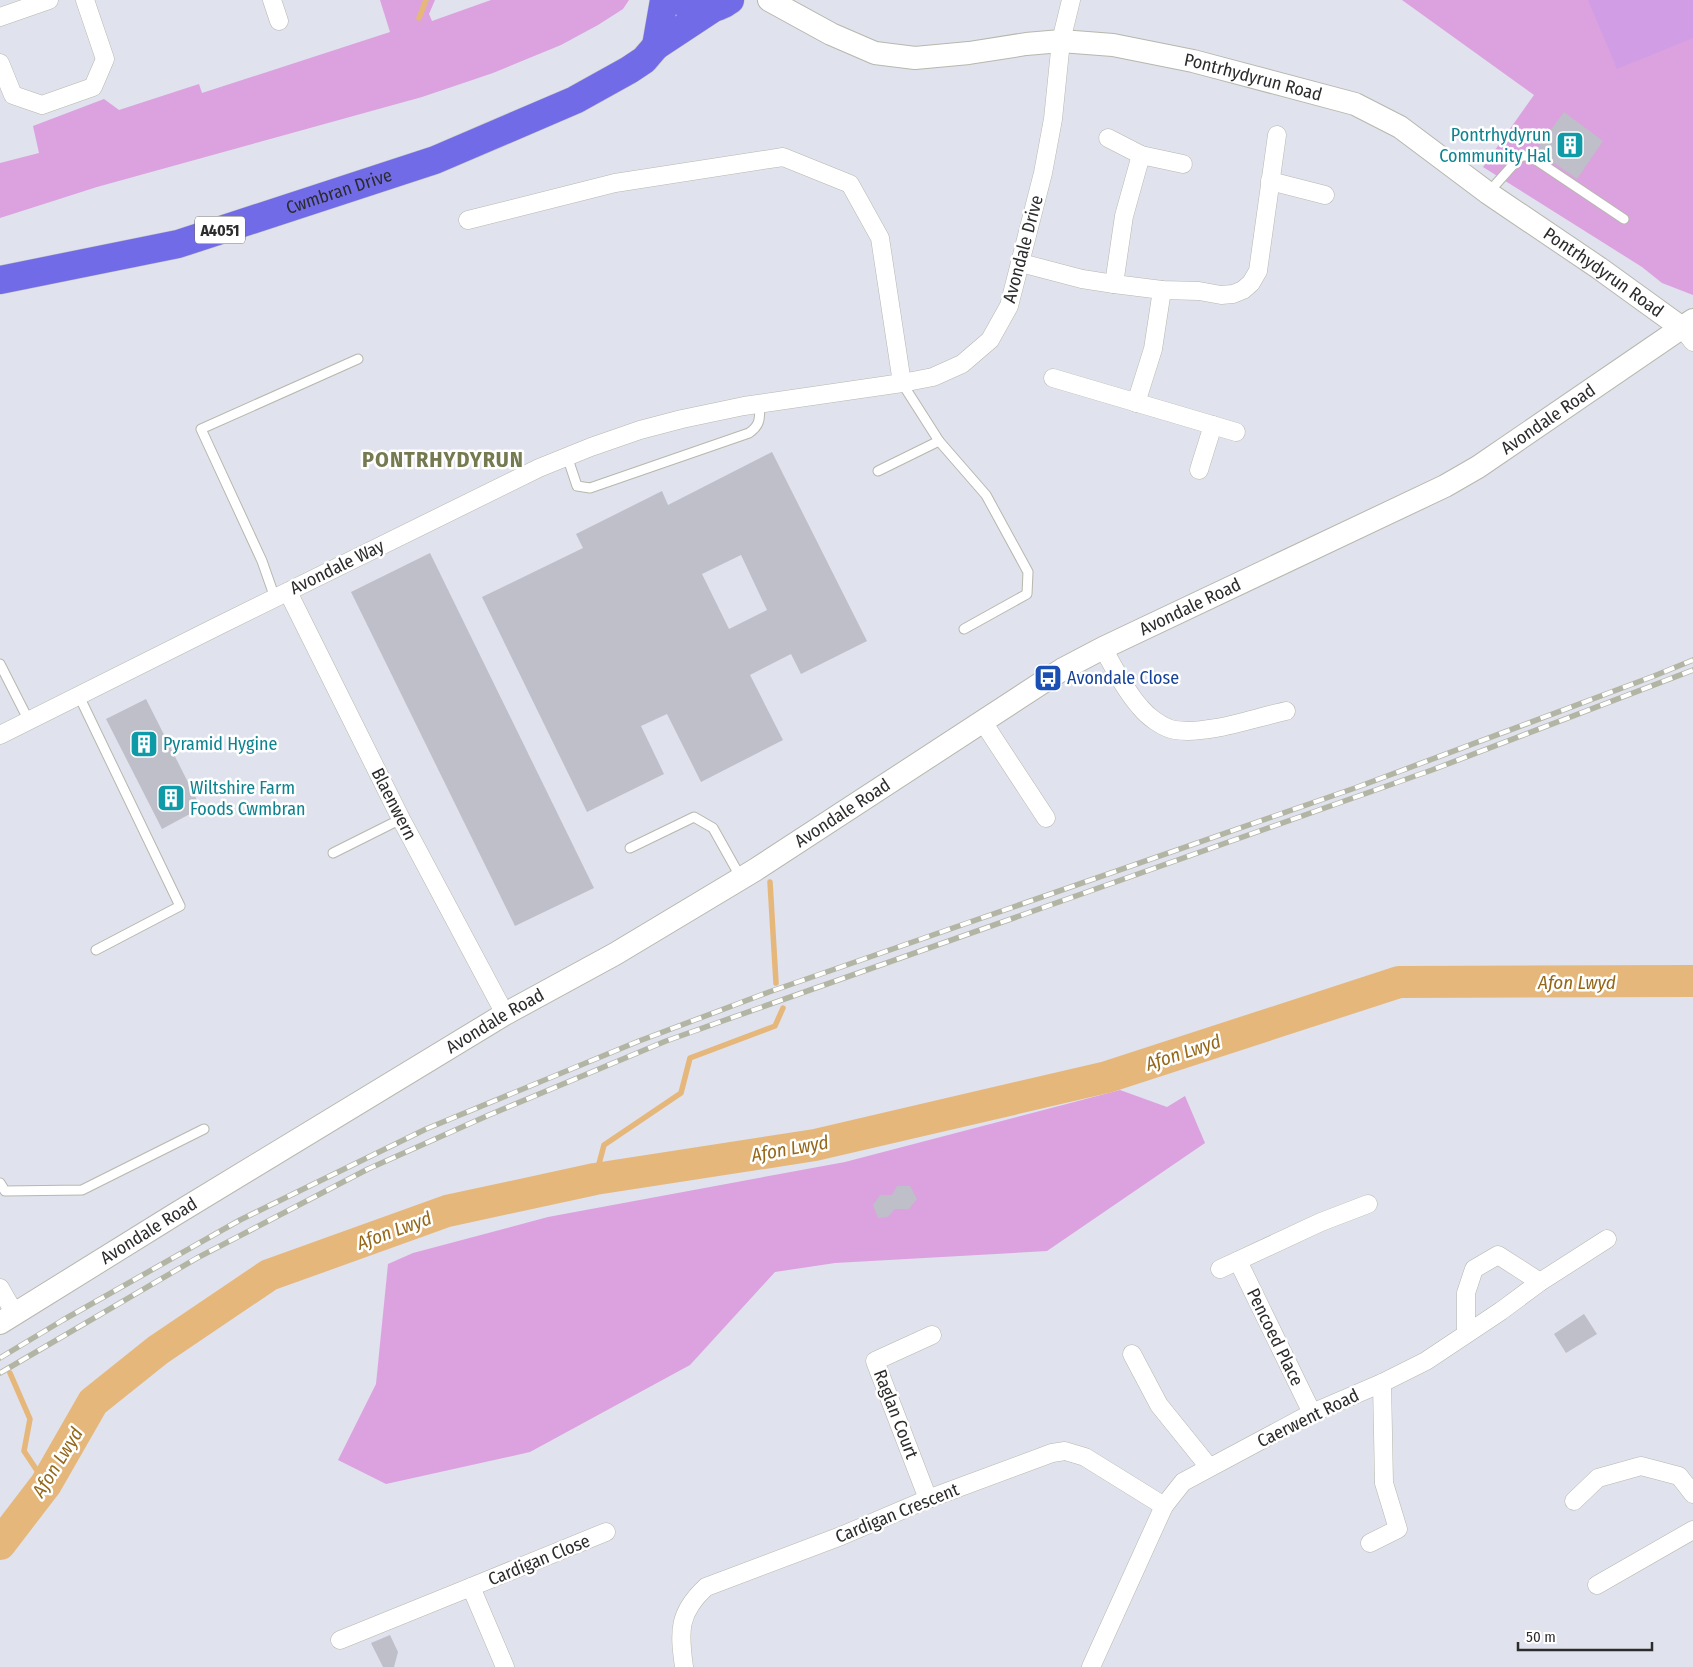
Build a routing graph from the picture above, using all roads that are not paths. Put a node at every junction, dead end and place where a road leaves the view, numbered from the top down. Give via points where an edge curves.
1 (49, 0) edge
2 (85, 0) edge
3 (272, 0) edge
4 (664, 0) edge
5 (680, 0) edge
6 (769, 0) edge
7 (1071, 0) edge
8 (721, 4) edge
9 (0, 16) edge
10 (279, 21) dead end
11 (1061, 41) junction
12 (656, 46) junction
13 (0, 63) edge
14 (1277, 135) dead end
15 (1108, 138) dead end
16 (1141, 154) junction
17 (1183, 164) dead end
18 (1270, 181) junction
19 (1488, 193) junction
20 (1325, 195) dead end
21 (1624, 219) dead end
22 (468, 220) dead end
23 (1021, 263) junction
24 (0, 280) edge
25 (1114, 284) junction
26 (1162, 290) junction
27 (1689, 330) edge
28 (358, 359) dead end
29 (1053, 378) dead end
30 (902, 383) junction
31 (760, 403) junction
32 (1136, 403) junction
33 (682, 419) joint
34 (1213, 426) junction
35 (1236, 432) dead end
36 (939, 441) junction
37 (568, 456) junction
38 (1199, 470) dead end
39 (878, 471) dead end
40 (281, 595) junction
41 (964, 629) dead end
42 (1103, 648) junction
43 (0, 664) edge
44 (79, 696) junction
45 (1286, 711) dead end
46 (29, 721) junction
47 (983, 722) junction
48 (0, 735) edge
49 (1046, 818) dead end
50 (401, 819) junction
51 (630, 848) dead end
52 (333, 853) dead end
53 (741, 879) junction
54 (96, 950) dead end
55 (505, 1014) junction
56 (204, 1129) dead end
57 (0, 1183) edge
58 (1368, 1204) dead end
59 (1607, 1239) dead end
60 (1238, 1261) junction
61 (1220, 1269) dead end
62 (1540, 1282) junction
63 (0, 1288) edge
64 (8, 1318) edge
65 (1466, 1334) junction
66 (932, 1335) dead end
67 (1132, 1354) dead end
68 (1382, 1383) junction
69 (1312, 1414) junction
70 (1209, 1467) junction
71 (1693, 1494) edge
72 (928, 1499) junction
73 (1574, 1501) dead end
74 (1164, 1506) junction
75 (1693, 1530) edge
76 (606, 1532) dead end
77 (1370, 1543) dead end
78 (1597, 1585) dead end
79 (471, 1587) junction
80 (340, 1640) dead end
81 (505, 1667) edge
82 (684, 1667) edge
83 (1091, 1667) edge

1 - 9 street
2 - 13 street via 105,59 93,88 42,105 13,95
3 - 10 street
4 - 12 main road
5 - 8 main road via 698,9
6 - 11 street, Pontrhydyrun Road via 874,53 915,58
7 - 11 street, Avondale Drive
8 - 12 main road, A4051
11 - 19 street, Pontrhydyrun Road via 1113,45 1193,61 1355,104 1400,127
11 - 23 street, Avondale Drive via 1045,164
12 - 24 main road, Cwmbran Drive / A4051 via 629,70 575,100 434,160 178,244
14 - 18 street
15 - 16 street
16 - 17 street
16 - 25 street via 1124,216
18 - 20 street
18 - 26 street via 1261,257 1251,283 1233,294
19 - 21 lane via 1520,157 1530,156
19 - 27 street, Pontrhydyrun Road
22 - 30 street via 615,183 783,156 850,184 880,238
23 - 25 street
23 - 30 street, Avondale Drive via 1009,306 990,340 962,364 933,377
25 - 26 street
26 - 32 street via 1153,349
27 - 42 street, Avondale Road via 1445,486
28 - 40 lane via 201,429
29 - 32 street
30 - 31 street, Avondale Drive
30 - 36 lane
31 - 33 street, Avondale Drive
31 - 37 lane via 759,422 749,433 590,488 577,486
32 - 34 street
33 - 37 street, Avondale Way via 640,430
34 - 35 street
34 - 38 street
36 - 39 lane
36 - 41 lane via 986,495 1028,572 1027,594
37 - 40 street, Avondale Way
40 - 44 street, Avondale Way
40 - 50 street, Blaenwern
42 - 45 street via 1141,708 1174,730 1203,730
42 - 47 street, Avondale Road via 1048,678
43 - 46 lane
44 - 46 street, Avondale Way
44 - 54 lane via 180,906
46 - 48 street, Avondale Way
47 - 49 street
47 - 53 street, Avondale Road
50 - 52 lane
50 - 55 street, Blaenwern
51 - 53 lane via 694,817 713,828
53 - 55 street, Avondale Road
55 - 64 street, Avondale Road
56 - 57 lane via 82,1190 5,1191
58 - 60 street
59 - 62 street, Caerwent Road
60 - 61 street
60 - 69 street, Pencoed Place
62 - 65 street, Caerwent Road
62 - 65 street via 1498,1255 1474,1269 1466,1293
63 - 64 street
65 - 68 street, Caerwent Road via 1426,1361
66 - 72 street, Raglan Court via 875,1361
67 - 70 street via 1159,1405
68 - 69 street, Caerwent Road
68 - 77 street via 1384,1483 1398,1529
69 - 70 street, Caerwent Road
70 - 74 street, Caerwent Road via 1183,1482
71 - 73 street via 1679,1476 1641,1466 1598,1478
72 - 74 street, Cardigan Crescent via 1039,1457 1065,1451 1085,1457
72 - 82 street, Cardigan Crescent via 706,1587 685,1612 682,1625
74 - 83 street, Caerwent Road
75 - 78 street
76 - 79 street, Cardigan Close
79 - 80 street, Cardigan Close
79 - 81 street, Cardigan Close

